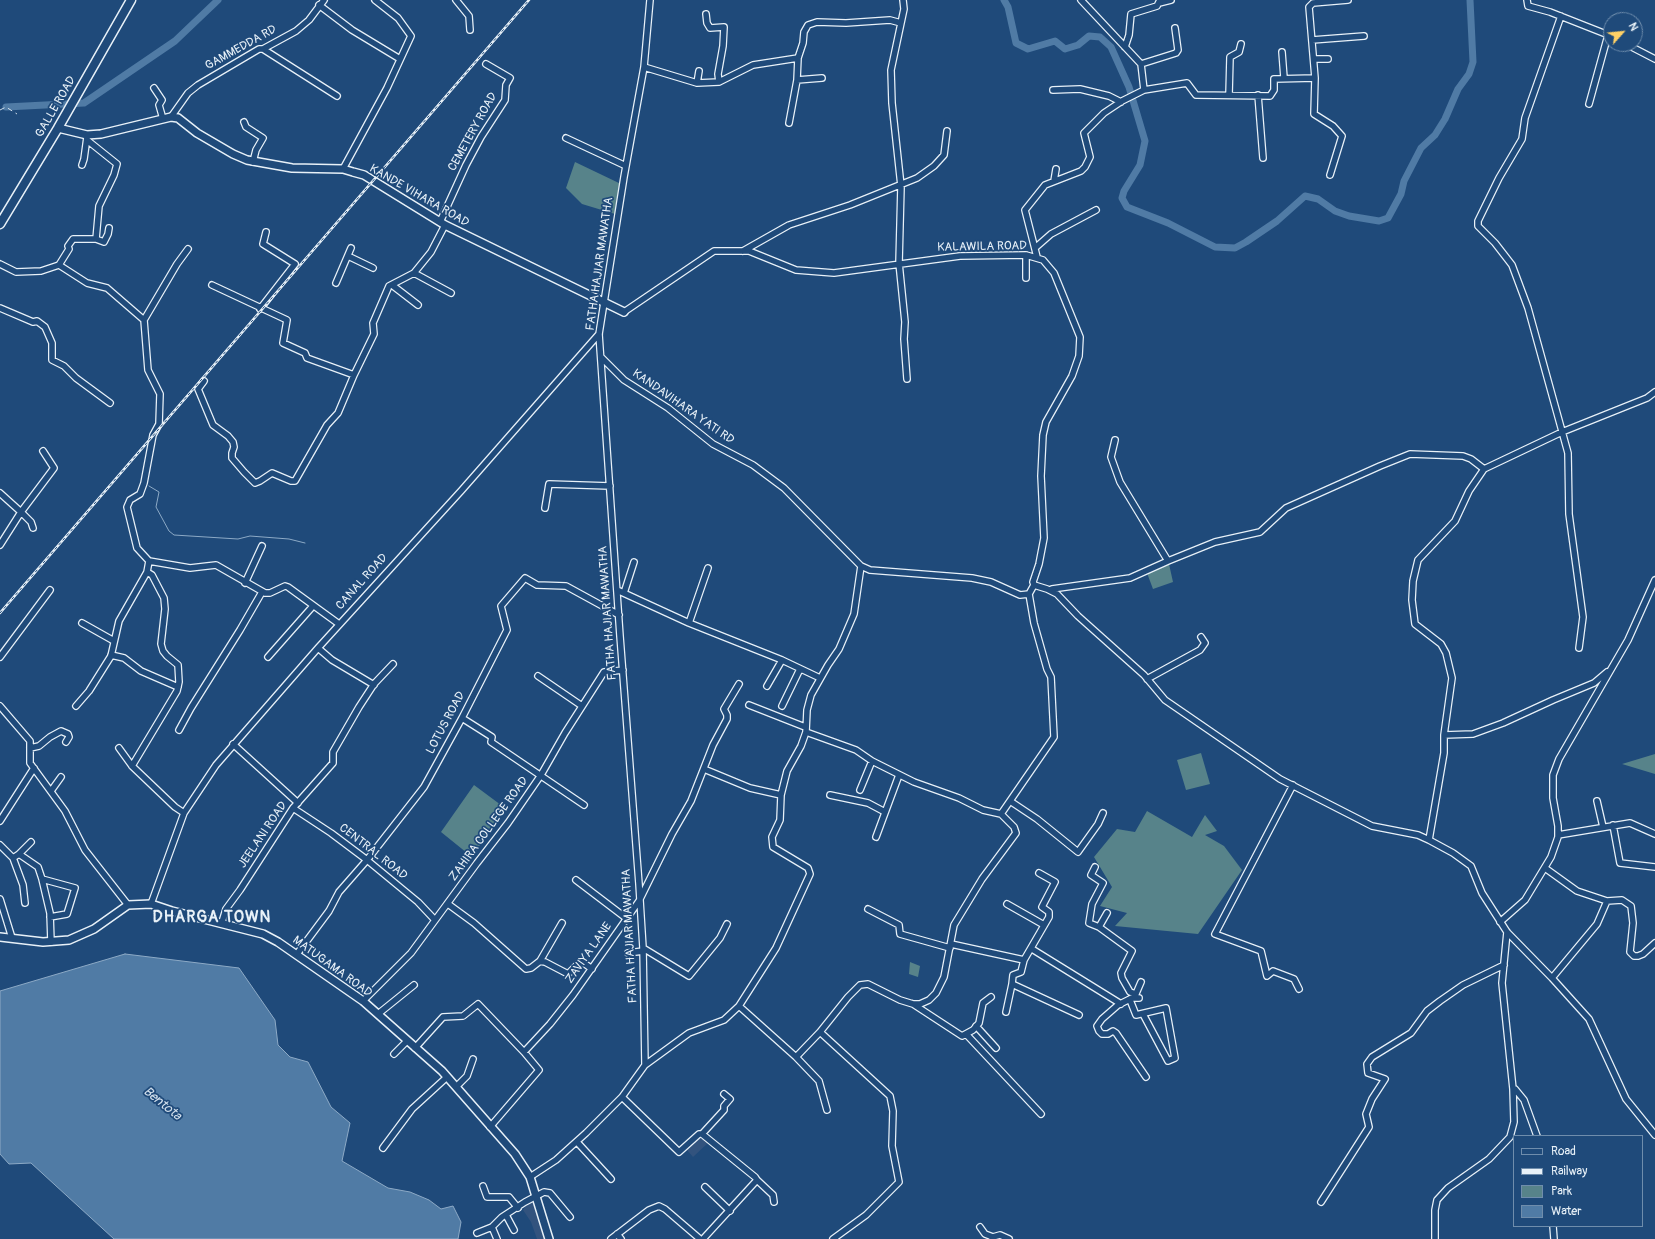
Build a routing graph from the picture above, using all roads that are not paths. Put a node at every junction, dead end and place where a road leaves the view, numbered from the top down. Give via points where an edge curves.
1 (131, 0) edge
2 (375, 0) edge
3 (456, 0) edge
4 (650, 0) edge
5 (903, 0) edge
6 (1081, 0) edge
7 (1171, 0) edge
8 (1348, 0) edge
9 (1526, 0) edge
10 (321, 2) edge
11 (1160, 2) edge
12 (706, 14) dead end
13 (1561, 16) junction
14 (901, 23) junction
15 (1175, 28) dead end
16 (470, 30) dead end
17 (1603, 33) edge
18 (1364, 36) dead end
19 (1312, 40) junction
20 (1240, 44) dead end
21 (1125, 47) junction
22 (263, 49) junction
23 (1282, 52) dead end
24 (1604, 52) edge
25 (1641, 52) edge
26 (798, 58) junction
27 (400, 59) junction
28 (1328, 59) dead end
29 (1655, 59) edge
30 (1314, 60) junction
31 (486, 64) dead end
32 (1141, 64) junction
33 (644, 67) junction
34 (699, 71) dead end
35 (822, 78) dead end
36 (1284, 78) junction
37 (1315, 78) junction
38 (797, 80) junction
39 (719, 82) junction
40 (697, 83) junction
41 (154, 88) dead end
42 (1053, 90) dead end
43 (1143, 91) junction
44 (1229, 95) junction
45 (1258, 95) junction
46 (337, 96) dead end
47 (1121, 101) junction
48 (1589, 104) dead end
49 (172, 117) junction
50 (163, 119) junction
51 (244, 122) dead end
52 (789, 123) dead end
53 (60, 125) junction
54 (947, 131) dead end
55 (87, 138) junction
56 (566, 138) dead end
57 (1263, 158) dead end
58 (253, 162) junction
59 (82, 165) dead end
60 (626, 166) junction
61 (343, 169) junction
62 (1056, 169) dead end
63 (1330, 175) dead end
64 (1054, 181) junction
65 (901, 186) junction
66 (1096, 210) dead end
67 (0, 224) edge
68 (442, 224) junction
69 (109, 228) dead end
70 (266, 232) dead end
71 (96, 239) junction
72 (351, 248) dead end
73 (1035, 248) junction
74 (188, 249) dead end
75 (741, 251) junction
76 (348, 256) junction
77 (1026, 256) junction
78 (1037, 257) junction
79 (899, 263) junction
80 (0, 264) edge
81 (59, 265) junction
82 (373, 268) dead end
83 (414, 272) junction
84 (1026, 278) dead end
85 (336, 283) dead end
86 (212, 285) dead end
87 (392, 285) junction
88 (451, 293) dead end
89 (604, 303) junction
90 (418, 305) dead end
91 (0, 308) edge
92 (260, 309) junction
93 (624, 312) joint
94 (144, 320) junction
95 (599, 334) junction
96 (601, 358) junction
97 (354, 375) junction
98 (907, 379) dead end
99 (204, 380) dead end
100 (1655, 392) edge
101 (110, 403) dead end
102 (1562, 432) junction
103 (1116, 440) dead end
104 (42, 451) dead end
105 (1484, 469) junction
106 (610, 486) junction
107 (0, 493) edge
108 (545, 508) dead end
109 (21, 512) junction
110 (33, 528) dead end
111 (0, 545) edge
112 (262, 546) dead end
113 (148, 561) junction
114 (1168, 561) junction
115 (634, 562) dead end
116 (861, 566) junction
117 (708, 568) dead end
118 (147, 572) junction
119 (1655, 580) edge
120 (244, 583) junction
121 (1034, 585) junction
122 (1047, 589) junction
123 (50, 590) dead end
124 (617, 590) junction
125 (262, 592) junction
126 (624, 593) junction
127 (1029, 594) junction
128 (313, 606) junction
129 (619, 615) junction
130 (82, 623) dead end
131 (689, 623) junction
132 (339, 624) junction
133 (1201, 637) dead end
134 (114, 641) junction
135 (318, 648) junction
136 (1579, 648) dead end
137 (111, 655) junction
138 (0, 657) edge
139 (268, 657) dead end
140 (782, 660) junction
141 (393, 664) dead end
142 (1612, 668) junction
143 (800, 669) junction
144 (624, 670) junction
145 (538, 676) dead end
146 (820, 678) junction
147 (1147, 679) junction
148 (739, 684) dead end
149 (374, 685) junction
150 (768, 686) dead end
151 (178, 687) junction
152 (749, 705) dead end
153 (76, 706) dead end
154 (582, 706) junction
155 (782, 706) dead end
156 (1, 709) edge
157 (462, 718) junction
158 (805, 729) junction
159 (179, 730) dead end
160 (1444, 735) junction
161 (66, 742) dead end
162 (233, 744) junction
163 (30, 748) junction
164 (119, 748) dead end
165 (872, 761) junction
166 (132, 766) junction
167 (34, 768) junction
168 (704, 769) junction
169 (899, 775) junction
170 (541, 776) junction
171 (61, 777) dead end
172 (1293, 785) junction
173 (860, 790) dead end
174 (51, 791) junction
175 (781, 795) junction
176 (830, 795) dead end
177 (1010, 801) junction
178 (1597, 801) dead end
179 (298, 803) junction
180 (584, 805) dead end
181 (293, 808) junction
182 (885, 812) junction
183 (184, 813) junction
184 (1001, 814) junction
185 (1103, 814) dead end
186 (0, 821) edge
187 (1612, 825) junction
188 (1603, 827) junction
189 (1655, 834) edge
190 (1558, 835) junction
191 (876, 837) dead end
192 (1429, 840) junction
193 (31, 842) dead end
194 (0, 845) edge
195 (19, 854) junction
196 (13, 858) junction
197 (367, 860) junction
198 (1095, 867) dead end
199 (1655, 867) edge
200 (1546, 868) junction
201 (1039, 873) dead end
202 (42, 879) junction
203 (576, 880) dead end
204 (0, 899) edge
205 (640, 901) junction
206 (1607, 901) junction
207 (25, 903) dead end
208 (151, 904) junction
209 (448, 904) junction
210 (1006, 904) dead end
211 (128, 905) junction
212 (868, 909) dead end
213 (1107, 913) dead end
214 (50, 917) junction
215 (626, 918) junction
216 (435, 920) junction
217 (222, 922) junction
218 (1500, 922) junction
219 (562, 923) dead end
220 (727, 924) dead end
221 (1044, 926) junction
222 (1099, 927) junction
223 (1507, 932) junction
224 (0, 937) edge
225 (12, 938) junction
226 (51, 942) junction
227 (1655, 944) edge
228 (951, 946) junction
229 (1032, 949) junction
230 (643, 950) junction
231 (628, 952) dead end
232 (297, 954) junction
233 (1024, 960) junction
234 (540, 961) junction
235 (1504, 965) junction
236 (592, 969) junction
237 (1552, 978) junction
238 (1140, 982) dead end
239 (1012, 984) junction
240 (414, 985) dead end
241 (1298, 989) dead end
242 (991, 997) dead end
243 (1135, 997) junction
244 (363, 1001) junction
245 (913, 1004) junction
246 (1122, 1004) junction
247 (740, 1006) junction
248 (1006, 1012) dead end
249 (378, 1014) junction
250 (1143, 1014) junction
251 (1079, 1016) dead end
252 (976, 1026) junction
253 (820, 1032) junction
254 (966, 1034) junction
255 (407, 1041) junction
256 (415, 1048) junction
257 (996, 1048) dead end
258 (524, 1052) junction
259 (394, 1054) dead end
260 (796, 1057) junction
261 (473, 1059) dead end
262 (645, 1065) junction
263 (447, 1077) junction
264 (1146, 1077) dead end
265 (456, 1087) junction
266 (1513, 1089) junction
267 (724, 1094) dead end
268 (622, 1097) junction
269 (827, 1110) dead end
270 (1041, 1114) dead end
271 (490, 1127) junction
272 (702, 1134) junction
273 (1537, 1135) edge
274 (1655, 1135) edge
275 (577, 1142) junction
276 (383, 1148) dead end
277 (530, 1177) junction
278 (611, 1179) dead end
279 (757, 1180) junction
280 (482, 1186) dead end
281 (705, 1187) dead end
282 (535, 1196) junction
283 (774, 1202) dead end
284 (1321, 1202) dead end
285 (518, 1208) junction
286 (730, 1211) junction
287 (506, 1215) junction
288 (570, 1217) dead end
289 (492, 1227) junction
290 (980, 1227) dead end
291 (1554, 1227) edge
292 (514, 1230) dead end
293 (477, 1233) dead end
294 (619, 1237) edge
295 (992, 1238) edge
296 (497, 1239) edge
297 (549, 1239) edge
298 (611, 1239) edge
299 (700, 1239) edge
300 (703, 1239) edge
301 (833, 1239) edge
302 (1009, 1239) edge
303 (1435, 1239) edge
304 (1554, 1239) edge

1 - 53 highway, GALLE ROAD
2 - 27 street via 398,18 411,36
3 - 16 street via 469,16
4 - 33 street, FATHA HAJIAR MAWATHA
5 - 14 street
6 - 21 street
7 - 11 street
8 - 19 street via 1310,5
9 - 13 street via 1528,6
10 - 22 street, GAMMEDDA RD via 304,25
10 - 27 street via 352,30
11 - 21 street via 1157,6 1131,14
12 - 39 street via 710,28 724,27
13 - 17 street
13 - 102 street via 1525,118 1522,139 1499,178 1478,221 1478,226 1512,265 1528,308
14 - 26 street via 890,20 817,22 808,25
14 - 65 street via 891,70
15 - 32 street via 1178,50 1176,53
18 - 19 street
19 - 30 street
20 - 44 street via 1239,52 1230,57
21 - 32 street
22 - 46 street
22 - 49 street, GAMMEDDA RD via 198,85 188,93
23 - 36 street
24 - 48 street
25 - 29 street
26 - 38 street
26 - 39 street via 753,65
27 - 61 street
28 - 30 street
30 - 37 street
31 - 68 street, CEMETERY ROAD via 510,78 506,85 505,100 466,165
32 - 43 street
33 - 40 street
33 - 60 street, FATHA HAJIAR MAWATHA
34 - 40 street
35 - 38 street
36 - 37 street
36 - 45 street via 1274,79 1274,90 1270,96
37 - 63 street via 1314,114 1342,136
38 - 52 street
39 - 40 street
41 - 50 street via 162,100 159,105
42 - 47 street via 1080,89
43 - 44 street via 1186,83 1196,95
43 - 47 street
44 - 45 street
45 - 57 street
47 - 64 street via 1084,133 1090,157 1085,167
49 - 50 main road
49 - 58 main road, KANDE VIHARA ROAD via 178,118 232,154
50 - 55 main road
51 - 58 street via 246,127 264,138 256,150
53 - 55 main road
53 - 67 highway, GALLE ROAD
54 - 65 street via 944,154 934,166
55 - 59 street
55 - 71 street via 117,164 99,206
56 - 60 street
58 - 61 main road, KANDE VIHARA ROAD via 292,168
60 - 89 street, FATHA HAJIAR MAWATHA
61 - 68 main road, KANDE VIHARA ROAD via 364,175
62 - 64 street
64 - 73 street via 1045,186 1024,210
65 - 75 street via 789,225
65 - 79 street
66 - 73 street via 1051,234
68 - 83 street via 432,250
68 - 89 main road, KANDE VIHARA ROAD
69 - 71 street via 104,242
70 - 92 street via 263,244 295,264
71 - 81 street via 73,239
72 - 76 street
73 - 78 street
74 - 94 street
75 - 79 street, KALAWILA ROAD via 759,254 796,270 834,273
75 - 93 street, KALAWILA ROAD via 714,251
76 - 82 street
76 - 85 street
77 - 78 street, KALAWILA ROAD
77 - 79 street, KALAWILA ROAD via 960,256
77 - 84 street
78 - 121 street, KALAWILA ROAD via 1054,273 1080,337 1079,356 1072,376 1046,422 1043,435 1041,476 1044,538
79 - 98 street
80 - 81 street via 16,272 41,271
81 - 94 street via 87,284 107,288
83 - 87 street
83 - 88 street
86 - 92 street
87 - 90 street
87 - 97 street via 389,286 373,322 374,334
89 - 93 main road, KANDE VIHARA ROAD
89 - 95 street, FATHA HAJIAR MAWATHA
91 - 101 street via 33,322 38,321 45,327 52,343 52,360 64,366
92 - 97 street via 287,320 283,343 305,352 307,358
94 - 113 street via 148,370 160,394 159,424 153,435 140,494 130,500 127,507 137,548
95 - 96 street, FATHA HAJIAR MAWATHA
95 - 132 street, CANAL ROAD via 461,491
96 - 106 street, FATHA HAJIAR MAWATHA
96 - 116 street, KANDAVIHARA YATI RD via 624,380 668,408 713,444 753,465 784,488
97 - 99 street via 338,413 327,425 295,481 272,473 255,483 232,458 233,442 213,425 198,389
100 - 102 street via 1647,398
102 - 105 street
102 - 136 street via 1568,453 1569,514 1583,617
103 - 114 street via 1111,456 1120,482
104 - 109 street via 54,468
105 - 114 street via 1463,456 1410,454 1286,508 1260,532 1215,542
105 - 160 street via 1469,491 1455,522 1418,560 1413,581 1415,624 1441,644 1452,678
106 - 108 street via 549,484
106 - 124 street, FATHA HAJIAR MAWATHA
107 - 109 street
109 - 110 street
109 - 111 street
112 - 120 street
113 - 118 street
113 - 120 street via 190,568 216,565
114 - 122 street via 1130,578 1057,590
115 - 126 street
116 - 127 street via 870,570 972,578 991,582 1020,595
116 - 146 street via 854,614 839,649
117 - 131 street
118 - 134 street via 119,620
118 - 151 street via 152,575 164,598 161,644 167,656 178,665
119 - 142 street via 1628,640
120 - 125 street
121 - 122 street
121 - 127 street, KALAWILA ROAD
122 - 147 street via 1057,594
123 - 138 street
124 - 126 street
124 - 129 street, FATHA HAJIAR MAWATHA
125 - 128 street via 270,593 285,586
125 - 159 street
126 - 131 street
127 - 177 street via 1034,623 1051,676 1054,736
128 - 132 street
128 - 139 street
129 - 144 street, FATHA HAJIAR MAWATHA
129 - 157 street, LOTUS ROAD via 566,586 537,585 525,578 501,606 507,630
130 - 134 street
131 - 140 street
132 - 135 street, CANAL ROAD
133 - 147 street via 1205,643 1200,650
134 - 137 street
135 - 149 street via 332,660
135 - 162 street, CANAL ROAD
137 - 151 street via 124,658 141,671
137 - 153 street via 89,691
140 - 143 street
140 - 150 street
141 - 149 street, JEELANI ROAD
142 - 160 street via 1594,684 1503,723 1473,734
142 - 190 street via 1559,759 1553,775
143 - 146 street
143 - 155 street
144 - 154 street, ZAHIRA COLLEGE ROAD via 604,672
144 - 205 street, FATHA HAJIAR MAWATHA
145 - 154 street
146 - 158 street via 811,695
147 - 172 street via 1165,700
148 - 168 street, ZAVIYA LANE via 724,709 727,719
149 - 179 street, JEELANI ROAD via 358,707 333,752 333,763
151 - 166 street
152 - 158 street
154 - 170 street, ZAHIRA COLLEGE ROAD
156 - 163 street via 30,741
157 - 170 street via 492,738 491,742
157 - 197 street, LOTUS ROAD via 424,787
158 - 165 street via 856,750
158 - 175 street via 801,746 787,771
160 - 192 street via 1444,753
161 - 163 street via 70,737 61,731 40,746
162 - 179 street
162 - 183 street, CANAL ROAD
163 - 167 street via 30,762
164 - 166 street
165 - 169 street
165 - 173 street
166 - 183 street
167 - 174 street
167 - 186 street
168 - 175 street via 750,788
168 - 205 street, ZAVIYA LANE via 691,802 672,834
169 - 182 street
169 - 184 street via 983,810
170 - 180 street
170 - 209 street, ZAHIRA COLLEGE ROAD
171 - 174 street
172 - 192 street via 1372,826 1418,835
172 - 241 street via 1215,934 1261,951 1267,976 1273,971 1294,979
174 - 211 street via 66,811 85,850
175 - 247 street via 780,820 771,842 773,847 808,868 810,874 776,948
176 - 182 street via 868,803
177 - 184 street
177 - 185 street via 1037,818 1078,852
178 - 188 street
179 - 181 street, JEELANI ROAD
181 - 197 street, CENTRAL ROAD
181 - 217 street, JEELANI ROAD via 226,909
182 - 191 street
183 - 208 street, CANAL ROAD
184 - 228 street via 1014,827 1016,833 982,879 954,925
187 - 188 street
187 - 189 street via 1630,823
187 - 199 street via 1620,863
188 - 190 street
190 - 200 street
192 - 218 street via 1471,866 1482,893
193 - 195 street
194 - 196 street
195 - 196 street
195 - 202 street via 38,867
196 - 207 street via 23,886
197 - 216 street, CENTRAL ROAD via 418,902
197 - 232 street, LOTUS ROAD via 339,892
198 - 222 street via 1091,875 1103,883 1092,904 1089,923
200 - 206 street via 1577,891
200 - 218 street via 1525,900
201 - 221 street via 1055,882 1042,907 1050,914
202 - 214 street
202 - 214 street via 75,888 67,914
203 - 215 street
204 - 225 street
205 - 215 street, ZAVIYA LANE
205 - 230 street, FATHA HAJIAR MAWATHA
206 - 227 street via 1622,900 1631,906 1633,923 1630,952 1634,956 1643,954
206 - 237 street via 1597,924
208 - 211 main road, MATUGAMA ROAD
208 - 217 main road, MATUGAMA ROAD
209 - 216 street, ZAHIRA COLLEGE ROAD
209 - 234 street via 474,923 526,969
210 - 221 street
211 - 226 main road via 94,929 69,940
212 - 228 street via 899,925 900,934
213 - 222 street
214 - 226 street
215 - 236 street, ZAVIYA LANE
216 - 244 street, ZAHIRA COLLEGE ROAD via 411,953
217 - 232 main road, MATUGAMA ROAD via 263,934
218 - 223 street
219 - 234 street
220 - 230 street via 720,938 688,976
221 - 229 street
222 - 243 street via 1132,951 1121,973
223 - 235 street
223 - 237 street
224 - 225 main road
225 - 226 main road
228 - 233 street
228 - 245 street via 944,977 936,993 929,1000
229 - 233 street
229 - 246 street
230 - 231 street
230 - 262 street, FATHA HAJIAR MAWATHA
232 - 244 main road, MATUGAMA ROAD
233 - 239 street via 1021,972 1013,975
234 - 236 street via 568,974 582,961
235 - 266 street via 1502,983
235 - 284 street via 1463,985 1440,1001 1427,1011 1411,1034 1372,1057 1367,1064 1368,1073 1385,1079 1366,1114 1369,1127
236 - 258 street, ZAVIYA LANE
237 - 274 street via 1589,1019 1626,1099
238 - 243 street
239 - 248 street
239 - 251 street
240 - 249 street
242 - 252 street via 983,1003 981,1017
243 - 246 street
243 - 250 street via 1136,1015
244 - 249 main road, MATUGAMA ROAD
245 - 253 street via 865,983 848,997
245 - 254 street via 958,1035
246 - 264 street via 1097,1026 1102,1034 1116,1033
247 - 260 street
247 - 262 street via 724,1020 689,1033
249 - 255 main road, MATUGAMA ROAD
250 - 250 street via 1166,1008 1176,1058 1168,1061
252 - 254 street
252 - 257 street
253 - 260 street
253 - 301 street via 890,1096 893,1111 892,1146 899,1182 866,1215
254 - 270 street
255 - 256 main road, MATUGAMA ROAD
255 - 259 street
256 - 258 street via 443,1017 464,1016 478,1004
256 - 263 main road, MATUGAMA ROAD
258 - 271 street via 539,1070
260 - 269 street via 819,1081
261 - 265 street via 467,1076
262 - 268 street
263 - 265 main road, MATUGAMA ROAD
263 - 276 street via 412,1109
265 - 271 main road, MATUGAMA ROAD
266 - 273 street via 1524,1100
266 - 303 street via 1514,1122 1510,1137 1489,1159 1448,1188 1437,1200
267 - 272 street via 730,1099 724,1110
268 - 272 street via 679,1152
268 - 275 street
271 - 277 main road, MATUGAMA ROAD via 515,1154
272 - 279 street
275 - 277 street
275 - 278 street
277 - 282 main road, MATUGAMA ROAD
279 - 283 street via 773,1195
279 - 286 street
280 - 285 street via 487,1197 509,1197
281 - 286 street
282 - 285 street
282 - 288 street via 548,1191
282 - 297 main road, MATUGAMA ROAD
285 - 287 street
286 - 300 street
287 - 289 street
287 - 292 street
289 - 293 street
289 - 296 street
290 - 295 street
291 - 304 street
294 - 298 street
294 - 299 street via 649,1210 659,1206
295 - 302 street via 1000,1235

